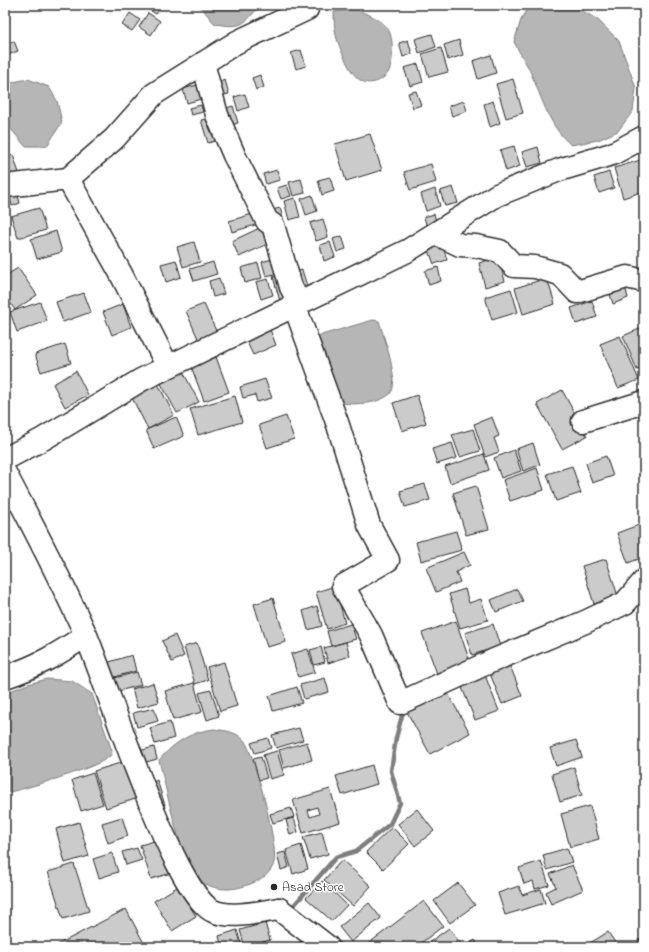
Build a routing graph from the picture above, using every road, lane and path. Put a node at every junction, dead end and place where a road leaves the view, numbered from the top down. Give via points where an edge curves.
1 (307, 9) dead end
2 (203, 63) junction
3 (644, 137) edge
4 (68, 179) junction
5 (5, 186) edge
6 (436, 234) junction
7 (644, 281) edge
8 (297, 305) junction
9 (168, 367) junction
10 (644, 402) edge
11 (582, 421) dead end
12 (5, 459) edge
13 (5, 473) edge
14 (644, 581) edge
15 (86, 635) junction
16 (5, 678) edge
17 (328, 947) edge

1 - 2 street via 237,42
2 - 4 street via 154,94 114,139
2 - 8 street via 217,115 234,155 268,222 273,225
3 - 6 street via 612,154 559,170 497,195
4 - 5 street
4 - 9 street via 120,272
6 - 7 street via 460,245 500,251 514,266 560,274 576,292 627,277
6 - 8 street
8 - 9 street
8 - 14 street via 369,525 388,560 344,586 371,635 400,703 625,603
9 - 12 street
10 - 11 street
13 - 15 street via 56,570
15 - 16 street via 64,651 34,667
15 - 17 street via 155,815 188,884 201,902 213,911 236,915 279,909

